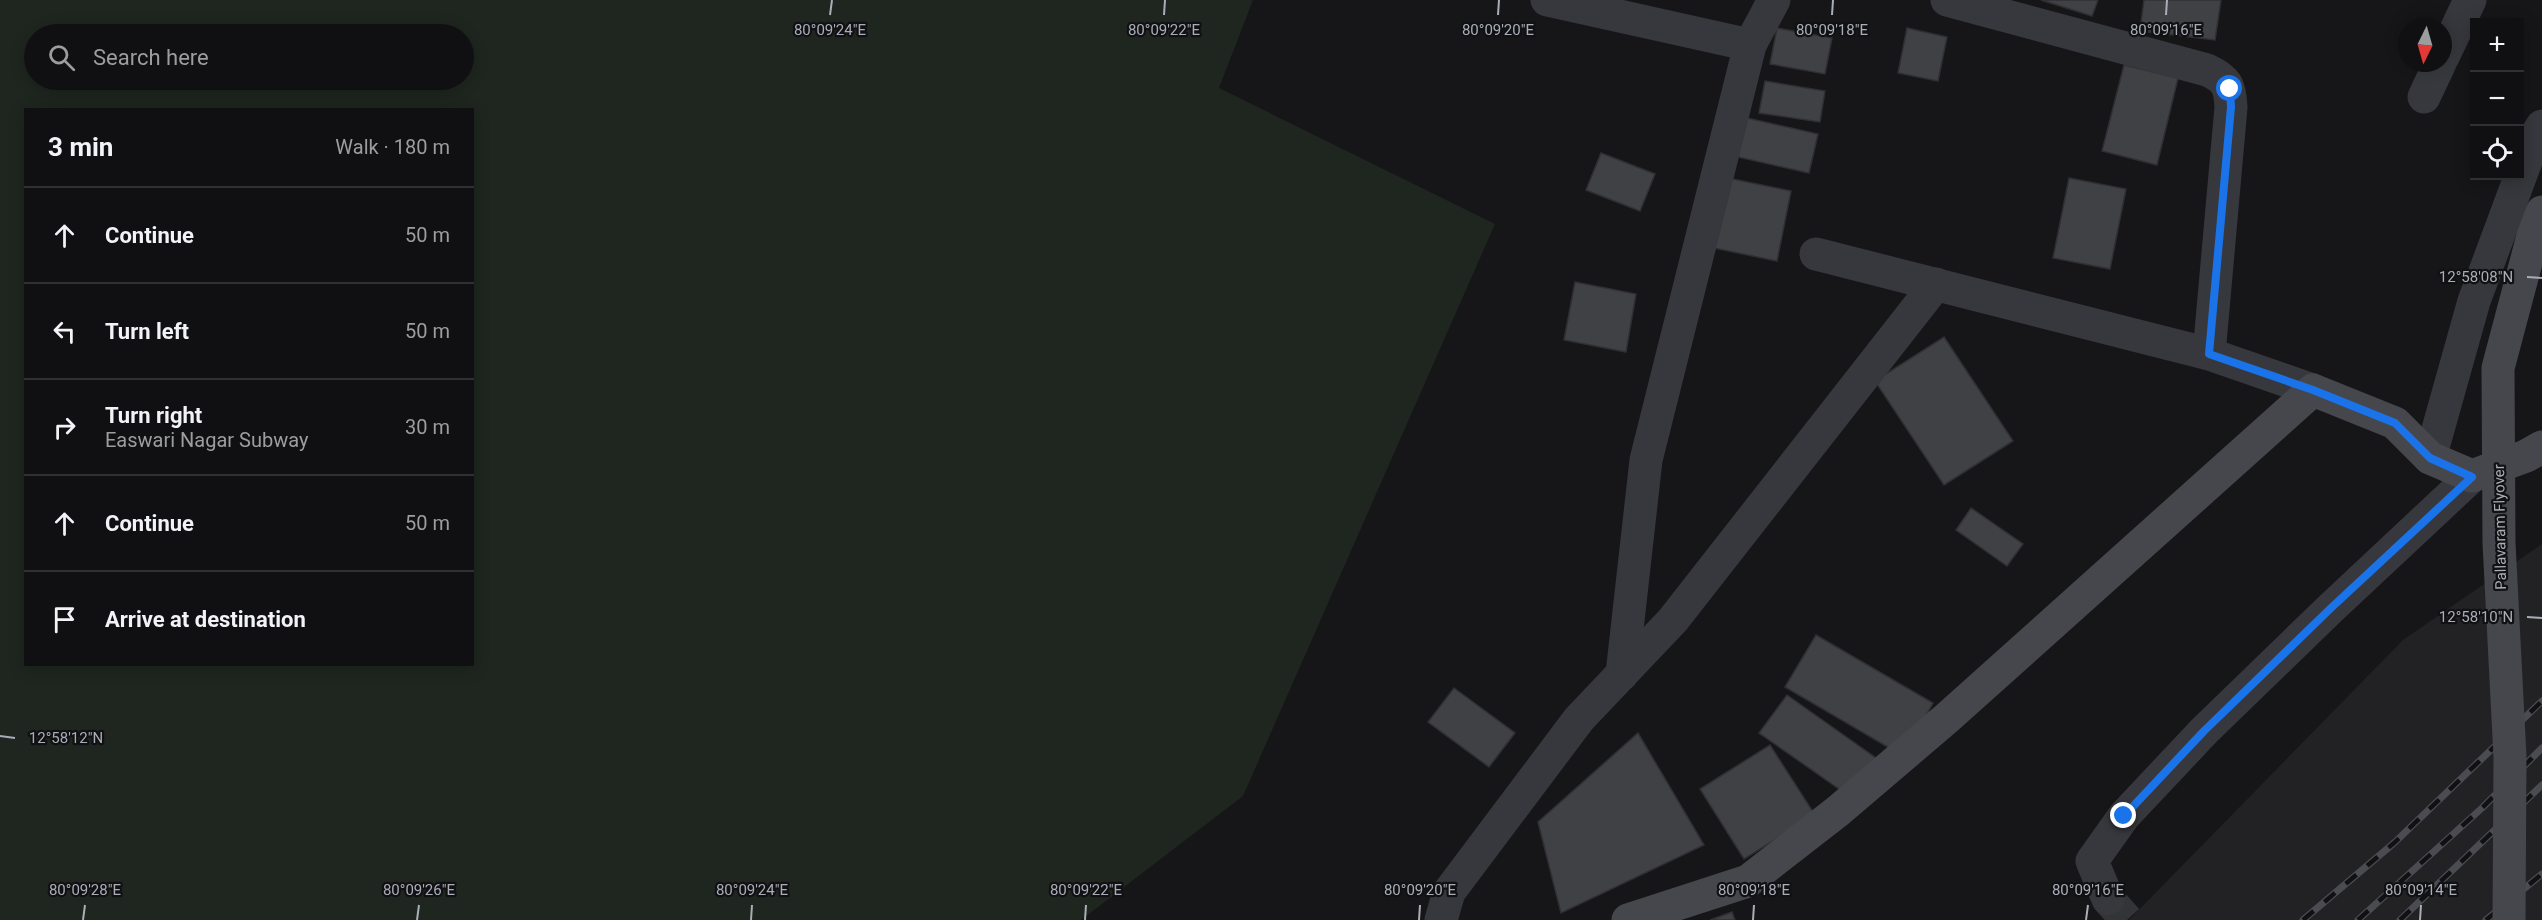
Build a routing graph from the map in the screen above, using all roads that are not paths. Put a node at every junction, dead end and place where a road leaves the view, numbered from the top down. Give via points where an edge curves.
1 (1547, 0) edge
2 (1773, 0) edge
3 (1947, 0) edge
4 (2470, 0) edge
5 (2452, 38) edge
6 (1750, 45) junction
7 (2436, 72) edge
8 (2424, 97) dead end
9 (2542, 126) edge
10 (2542, 212) edge
11 (1816, 254) dead end
12 (1936, 284) junction
13 (2209, 354) junction
14 (2313, 390) junction
15 (2542, 447) edge
16 (2430, 458) junction
17 (2472, 477) junction
18 (1622, 674) junction
19 (2108, 899) tunnel mouth
20 (1441, 920) edge
21 (1628, 920) edge
22 (2509, 920) edge

1 - 6 street
2 - 6 street
3 - 13 street via 2207,70 2219,76 2230,89
4 - 5 street
6 - 18 street via 1646,460
7 - 8 street
9 - 16 street via 2474,301
10 - 22 street, Pallavaram Flyover, bridge via 2498,368 2499,543 2510,757
11 - 12 street
12 - 13 street
12 - 18 street via 1673,620
13 - 14 street
14 - 16 street via 2395,423
14 - 21 street via 1956,710 1838,811 1748,881
15 - 17 street
16 - 17 street
17 - 19 street via 2204,731 2124,816 2092,861
18 - 20 street via 1579,719 1449,892

